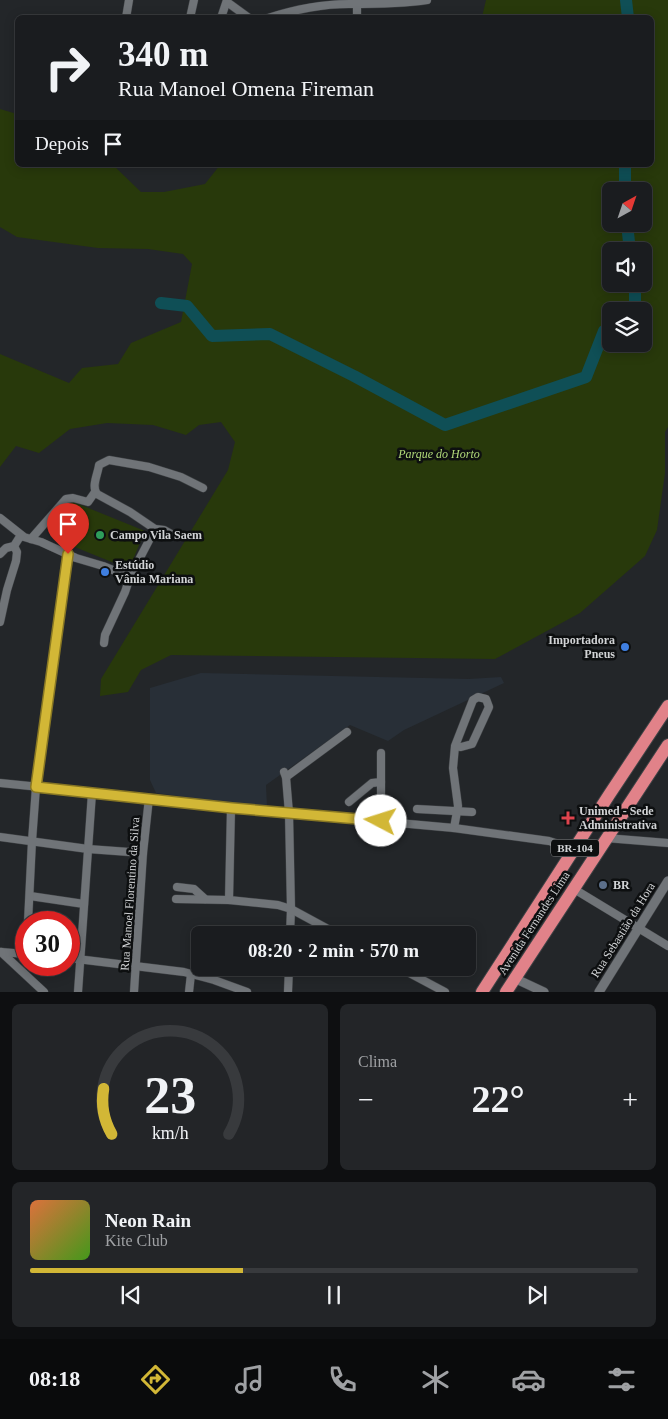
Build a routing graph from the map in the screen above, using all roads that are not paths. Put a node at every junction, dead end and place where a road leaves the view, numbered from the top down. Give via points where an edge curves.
1 (129, 0) edge
2 (194, 0) edge
3 (427, 0) edge
4 (227, 1) edge
5 (357, 4) junction
6 (126, 15) edge
7 (191, 15) edge
8 (222, 15) edge
9 (245, 15) edge
10 (281, 15) edge
11 (357, 15) edge
12 (203, 488) dead end
13 (95, 492) junction
14 (0, 518) edge
15 (155, 528) junction
16 (21, 535) junction
17 (173, 535) dead end
18 (31, 539) junction
19 (14, 546) junction
20 (0, 554) edge
21 (68, 554) junction
22 (130, 577) junction
23 (0, 622) edge
24 (104, 643) dead end
25 (668, 706) edge
26 (348, 732) dead end
27 (668, 745) edge
28 (455, 746) junction
29 (381, 753) dead end
30 (381, 782) junction
31 (0, 783) edge
32 (36, 787) junction
33 (92, 792) junction
34 (149, 798) junction
35 (349, 802) dead end
36 (232, 808) junction
37 (417, 809) dead end
38 (457, 812) junction
39 (472, 812) dead end
40 (290, 813) junction
41 (381, 821) junction
42 (454, 828) junction
43 (0, 838) edge
44 (606, 838) junction
45 (32, 841) junction
46 (668, 843) edge
47 (88, 849) junction
48 (574, 849) junction
49 (143, 852) junction
50 (668, 881) edge
51 (177, 887) dead end
52 (574, 889) junction
53 (30, 896) junction
54 (176, 899) dead end
55 (205, 900) junction
56 (229, 900) junction
57 (84, 904) junction
58 (291, 909) junction
59 (29, 911) edge
60 (290, 926) edge
61 (322, 926) edge
62 (639, 928) junction
63 (668, 946) edge
64 (1, 952) edge
65 (15, 953) edge
66 (80, 959) joint
67 (135, 965) junction
68 (191, 974) joint
69 (79, 976) edge
70 (197, 976) edge
71 (289, 976) edge
72 (415, 976) edge
73 (514, 978) junction
74 (245, 991) edge
75 (44, 992) edge
76 (78, 992) edge
77 (134, 992) edge
78 (189, 992) edge
79 (288, 992) edge
80 (445, 992) edge
81 (482, 992) edge
82 (506, 992) edge
83 (544, 992) edge
84 (599, 992) edge

1 - 6 street
2 - 7 street
3 - 5 street
4 - 8 street
4 - 9 street
5 - 10 street via 310,8
5 - 11 street
12 - 13 street via 150,467 109,460 101,463
13 - 15 street
13 - 18 street via 88,502 66,499
14 - 16 street
15 - 17 street
15 - 22 street
16 - 18 street
16 - 19 street
18 - 21 street
19 - 20 street
19 - 23 street via 16,561
21 - 22 street
21 - 32 street
22 - 24 street
25 - 48 highway, Avenida Fernandes Lima / BR-104
26 - 40 street via 285,775
27 - 44 highway, Avenida Fernandes Lima / BR-104
28 - 28 street via 472,744 489,707 484,697 473,700
28 - 38 street
29 - 30 street
30 - 35 street via 372,784
30 - 41 street
31 - 32 street
32 - 33 street
32 - 45 street
33 - 34 street
33 - 47 street
34 - 36 street
34 - 49 street, Rua Manoel Florentino da Silva
36 - 40 street
36 - 56 street
37 - 38 street
38 - 39 street
38 - 42 street
40 - 41 street
40 - 58 street
41 - 42 street
42 - 48 street via 549,841
43 - 45 street
44 - 46 street
44 - 52 highway, Avenida Fernandes Lima / BR-104
45 - 47 street
45 - 53 street
47 - 49 street
47 - 57 street
48 - 81 highway, Avenida Fernandes Lima / BR-104
49 - 67 street, Rua Manoel Florentino da Silva
50 - 62 street, Rua Sebastião da Hora
51 - 55 street via 194,889
52 - 62 street
52 - 73 highway, Avenida Fernandes Lima / BR-104
53 - 57 street
53 - 59 street
54 - 55 street
55 - 56 street
56 - 58 street
57 - 66 street
58 - 60 street
58 - 61 street
62 - 63 street
62 - 84 street, Rua Sebastião da Hora
64 - 65 street
64 - 75 street
66 - 67 street
67 - 68 street
67 - 77 street, Rua Manoel Florentino da Silva
68 - 78 street
69 - 76 street
70 - 74 street
71 - 79 street
72 - 80 street
73 - 82 highway, Avenida Fernandes Lima / BR-104
73 - 83 street

